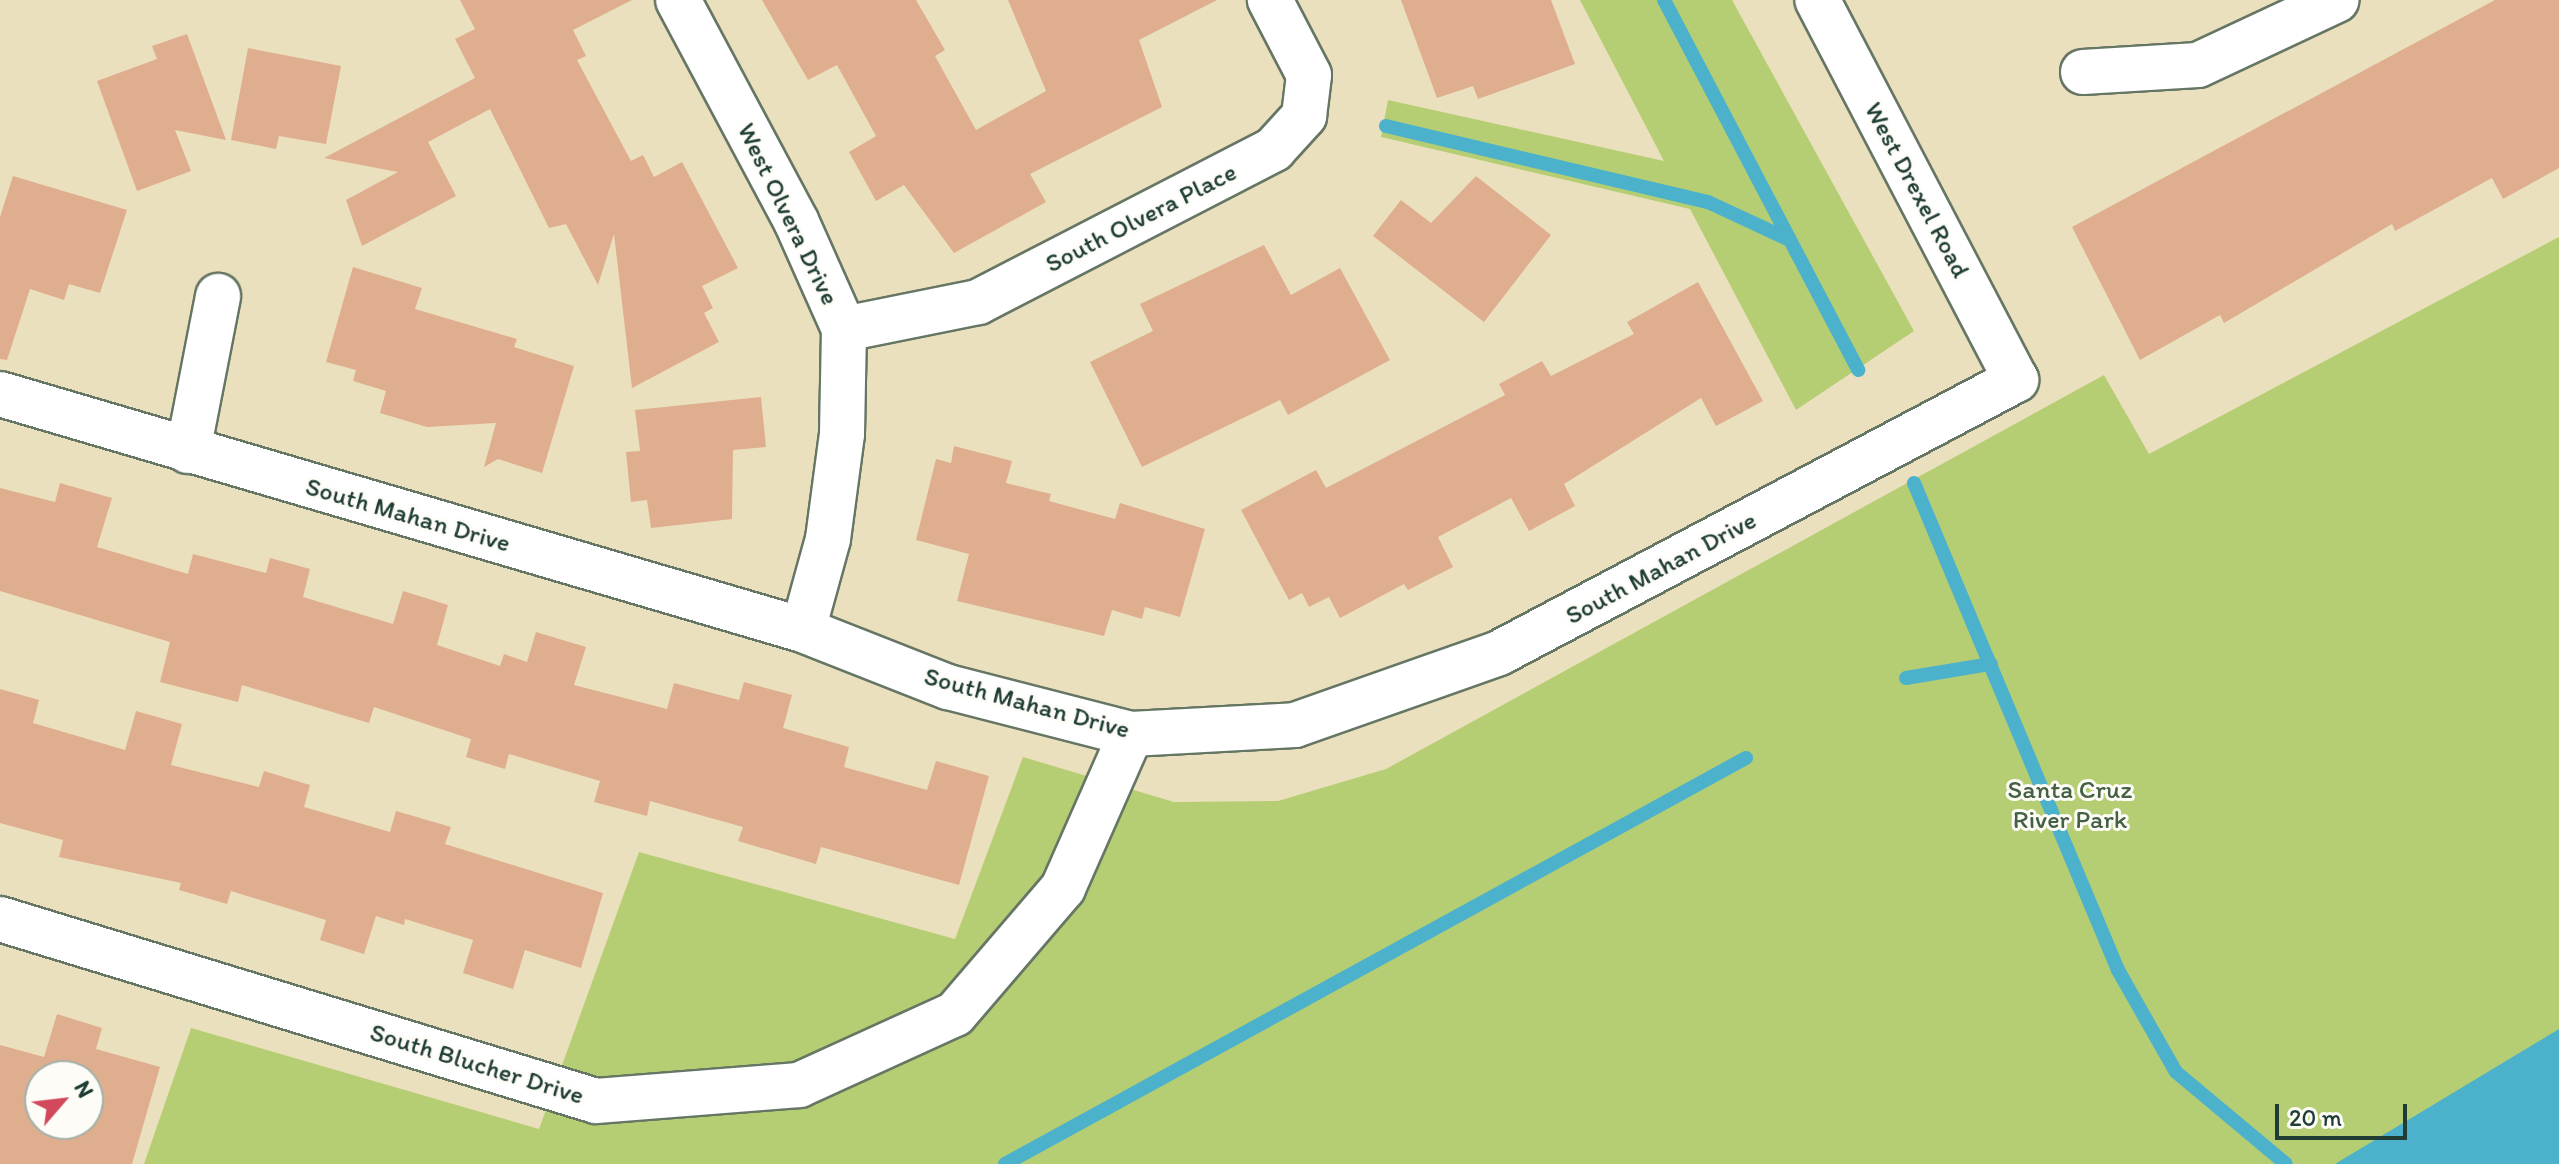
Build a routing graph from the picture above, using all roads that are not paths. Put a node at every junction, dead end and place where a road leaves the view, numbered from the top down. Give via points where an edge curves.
1 (678, 0) edge
2 (1270, 0) edge
3 (1817, 0) edge
4 (2337, 0) edge
5 (2083, 72) dead end
6 (218, 296) dead end
7 (844, 329) junction
8 (2016, 380) joint
9 (0, 394) edge
10 (188, 451) junction
11 (803, 630) junction
12 (1131, 734) junction
13 (0, 919) edge

1 - 7 street, West Olvera Drive via 796,221
2 - 7 street, South Olvera Place via 1309,75 1304,116 1274,149 978,302
3 - 8 street, West Drexel Road
4 - 5 street via 2198,65
6 - 10 street
7 - 11 street, West Olvera Drive via 840,449 828,539
8 - 12 street, South Mahan Drive via 1499,653 1295,725
9 - 10 street, South Mahan Drive
10 - 11 street, South Mahan Drive
11 - 12 street, South Mahan Drive via 948,687
12 - 13 street, South Blucher Drive via 1063,888 955,1014 799,1085 596,1101

